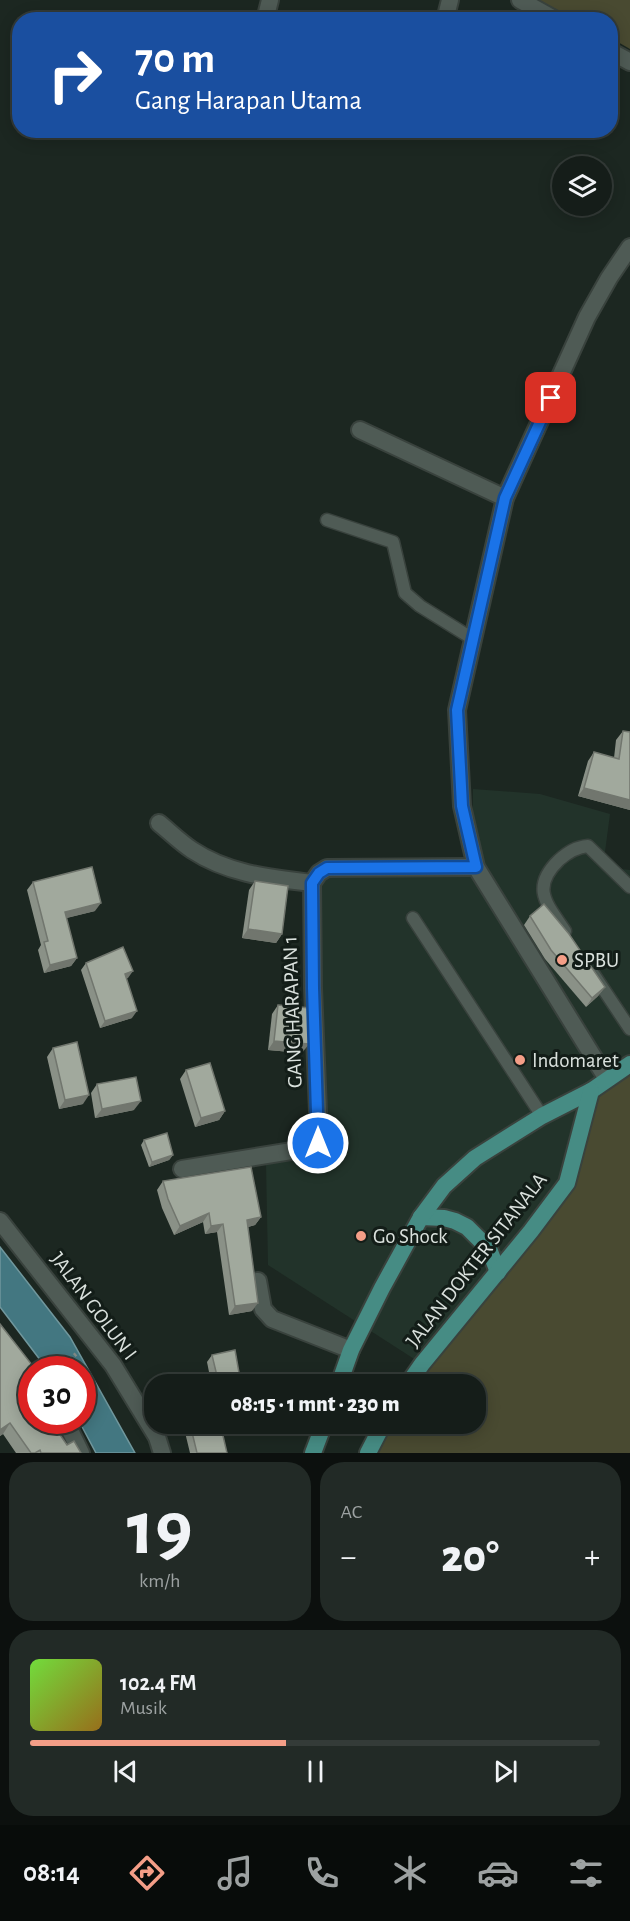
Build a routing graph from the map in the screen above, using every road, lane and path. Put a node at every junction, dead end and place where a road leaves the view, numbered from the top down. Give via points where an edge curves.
1 (520, 0) edge
2 (542, 12) edge
3 (630, 247) edge
4 (360, 430) dead end
5 (505, 498) junction
6 (327, 520) dead end
7 (473, 639) junction
8 (159, 823) dead end
9 (476, 867) junction
10 (312, 883) junction
11 (630, 887) edge
12 (413, 918) dead end
13 (572, 941) edge
14 (585, 961) edge
15 (630, 1029) edge
16 (630, 1064) edge
17 (607, 1078) junction
18 (591, 1091) junction
19 (542, 1116) junction
20 (183, 1169) dead end
21 (422, 1217) junction
22 (0, 1221) edge
23 (498, 1272) junction
24 (258, 1281) edge
25 (83, 1348) dead end
26 (351, 1350) junction
27 (74, 1356) edge
28 (343, 1374) edge
29 (415, 1374) edge
30 (72, 1434) edge
31 (320, 1434) edge
32 (378, 1434) edge
33 (81, 1453) edge
34 (162, 1453) edge
35 (313, 1453) edge
36 (368, 1453) edge

1 - 2 street
3 - 5 street via 587,317
4 - 5 street
5 - 7 street
6 - 7 lane via 393,542 405,593
7 - 9 street via 457,710 462,806
8 - 10 street via 190,849 235,870
9 - 10 street via 327,868
9 - 17 street
10 - 20 street, GANG HARAPAN 1 via 319,1136 316,1147
11 - 13 lane via 588,846 576,847 559,860 545,876 542,889 546,902
12 - 19 lane
14 - 15 lane
16 - 17 main road
17 - 18 main road
18 - 19 main road
18 - 23 main road, JALAN DOKTER SITANALA via 567,1183
19 - 21 main road via 475,1158 444,1186
21 - 23 main road via 444,1218 467,1227 489,1249
21 - 26 main road
22 - 34 street, JALAN GOLUN I via 113,1365 157,1437
23 - 29 main road, JALAN DOKTER SITANALA
24 - 26 street via 263,1309 272,1319
25 - 27 path
26 - 28 main road
30 - 33 street
31 - 35 main road
32 - 36 main road

